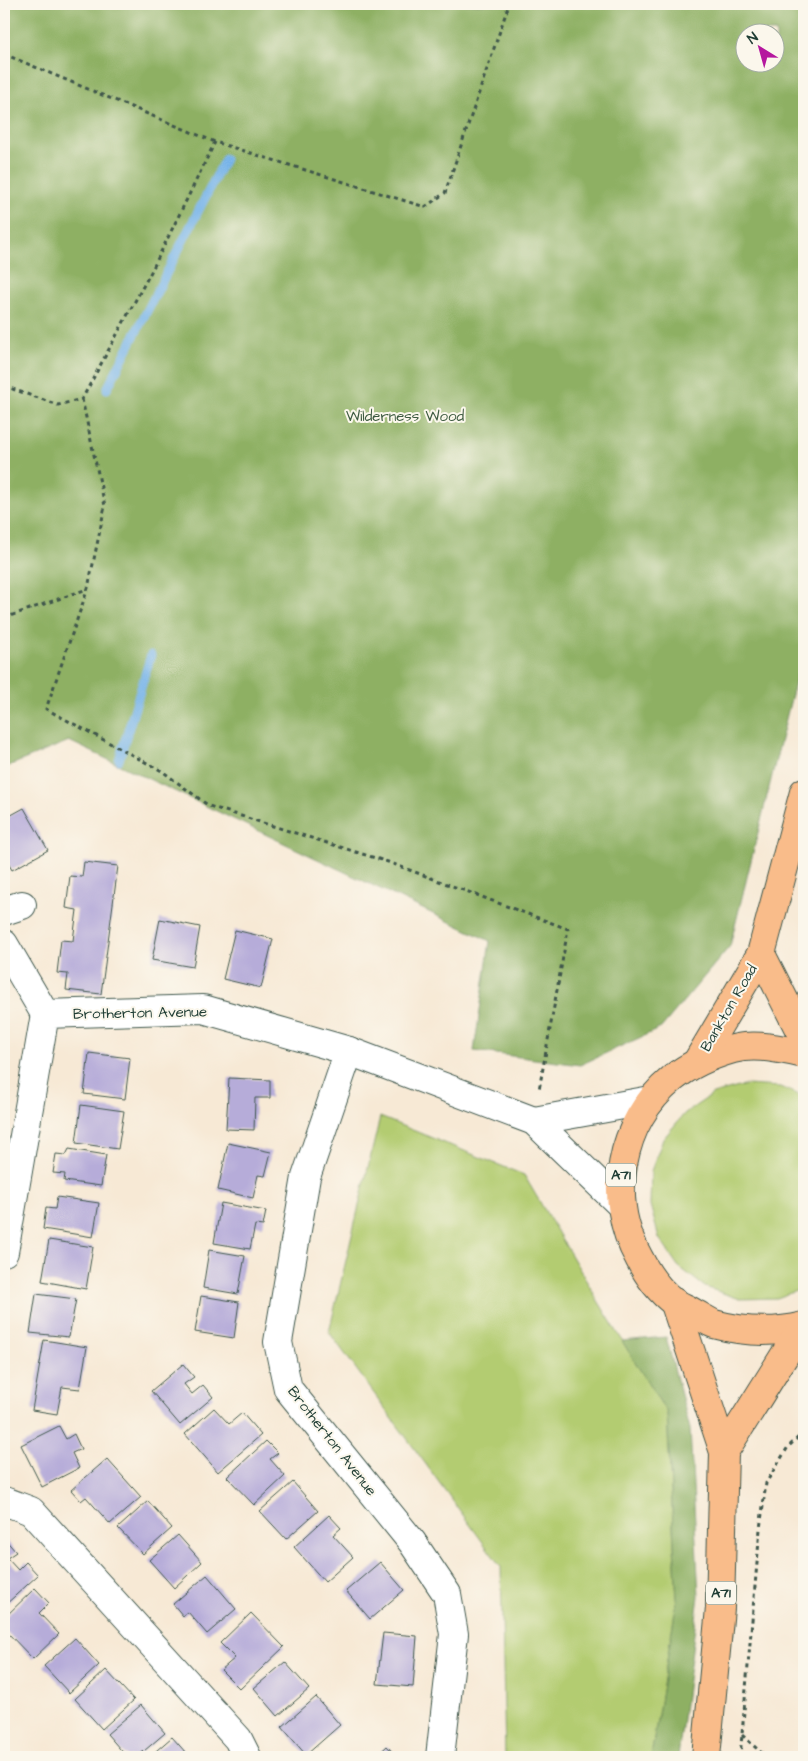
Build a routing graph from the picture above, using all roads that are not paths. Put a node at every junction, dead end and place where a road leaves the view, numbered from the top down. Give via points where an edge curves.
1 (804, 792) edge
2 (4, 944) edge
3 (761, 954) junction
4 (45, 1014) junction
5 (804, 1039) edge
6 (349, 1051) junction
7 (804, 1054) edge
8 (697, 1062) junction
9 (651, 1100) junction
10 (534, 1121) junction
11 (620, 1205) junction
12 (4, 1252) edge
13 (674, 1301) junction
14 (803, 1326) edge
15 (724, 1452) junction
16 (4, 1501) edge
17 (247, 1757) edge
18 (440, 1757) edge
19 (706, 1757) edge

1 - 3 main road, Bankton Road / A71
2 - 4 street
3 - 5 main road, Bankton Road
3 - 8 main road, Bankton Road / A71
4 - 6 street, Brotherton Avenue via 203,1009
4 - 12 street
6 - 10 street, Brotherton Avenue
6 - 18 street, Brotherton Avenue via 306,1177 278,1342 288,1389 412,1542 448,1594 454,1634
7 - 8 main road, A71 via 774,1047 734,1049
8 - 9 main road, A71 via 672,1079
9 - 10 street
9 - 11 main road, A71 via 632,1132 621,1168
10 - 11 street, Brotherton Avenue
11 - 13 main road, A71 via 629,1241 648,1274
13 - 14 main road, A71 via 713,1323 758,1332
13 - 15 main road, A71
14 - 15 main road, A71
15 - 19 main road, A71 via 720,1608
16 - 17 street via 31,1511 238,1739

